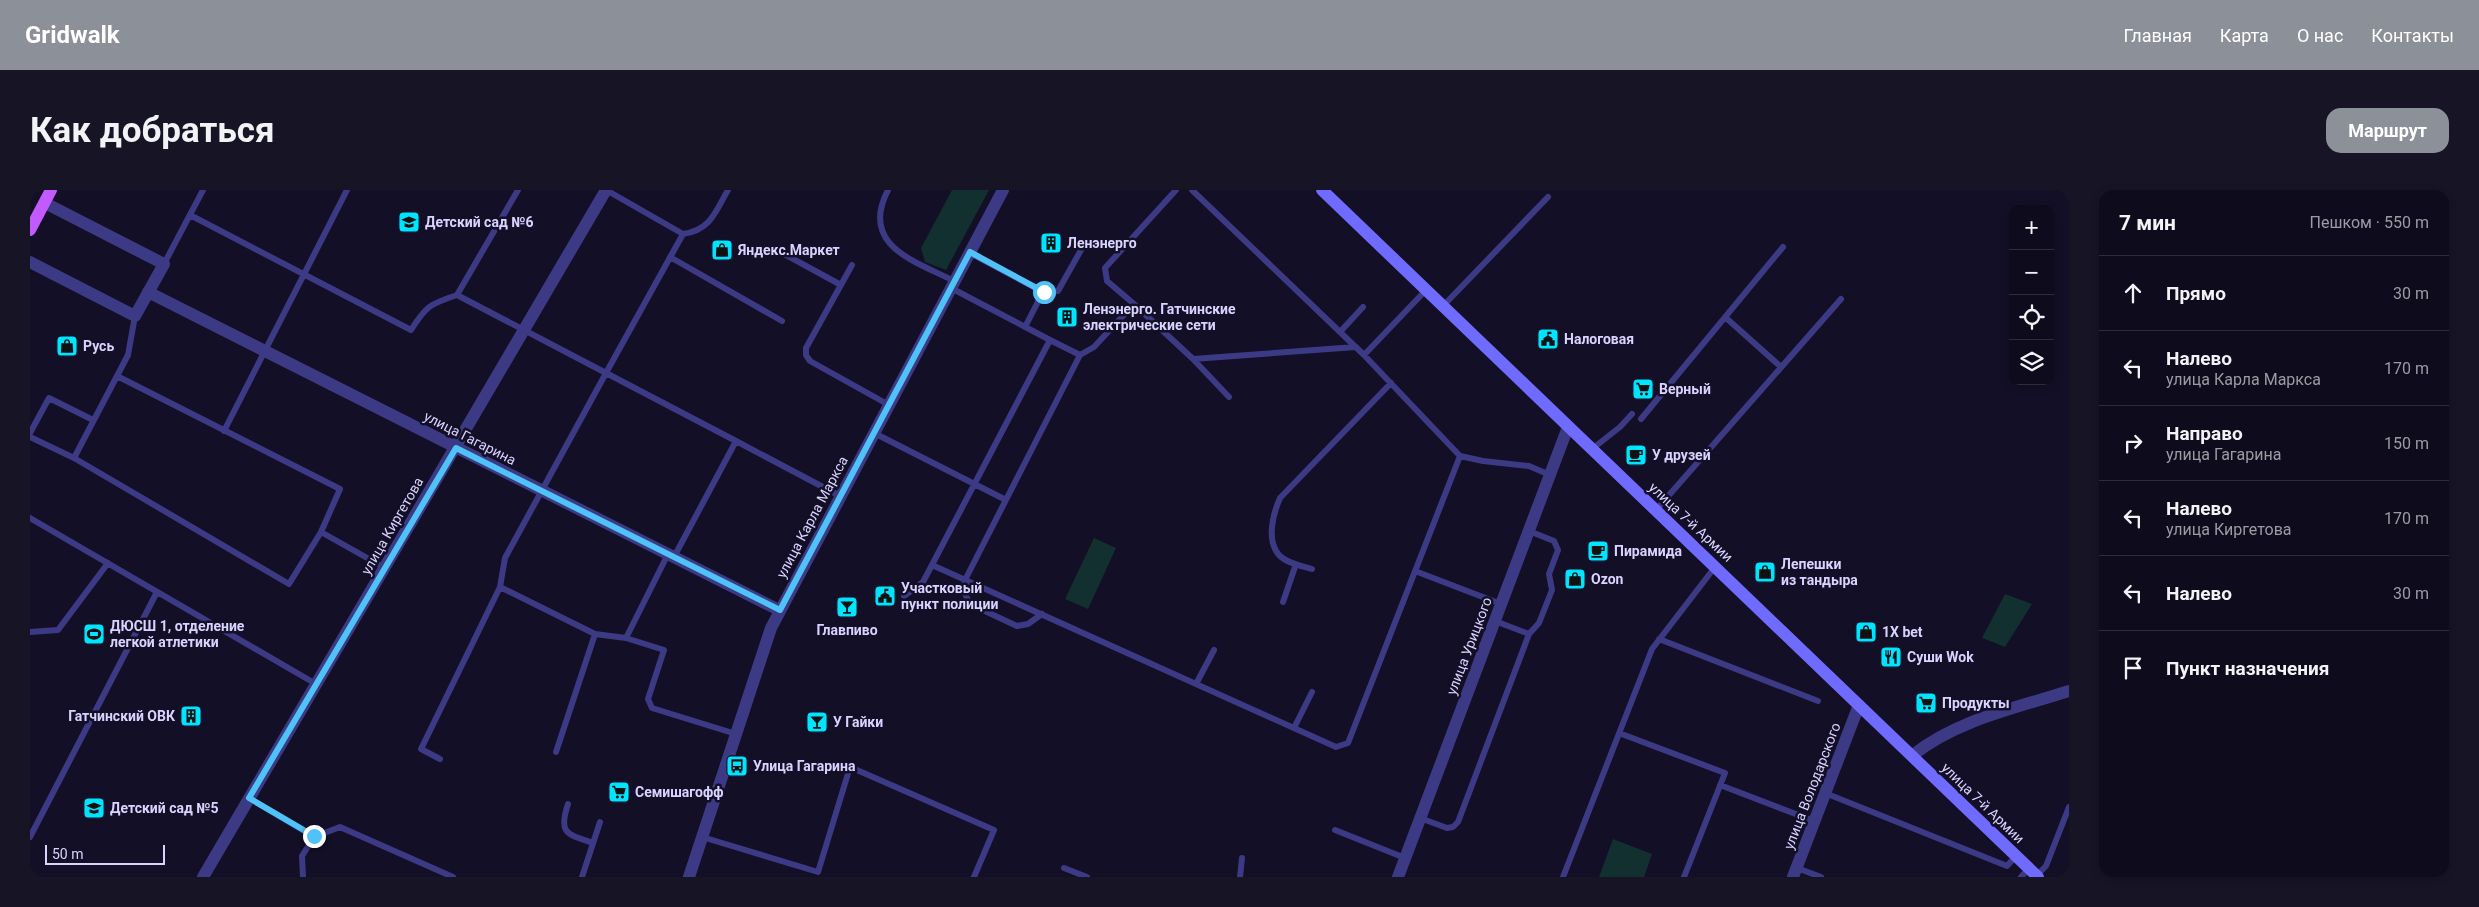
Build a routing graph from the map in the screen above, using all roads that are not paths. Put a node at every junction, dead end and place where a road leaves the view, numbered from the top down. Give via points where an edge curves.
1 (51, 190) edge
2 (203, 190) edge
3 (347, 190) edge
4 (518, 190) edge
5 (606, 190) edge
6 (728, 190) edge
7 (888, 190) edge
8 (1003, 190) edge
9 (1176, 190) edge
10 (1192, 190) edge
11 (1322, 190) edge
12 (1548, 197) dead end
13 (45, 202) junction
14 (190, 214) junction
15 (31, 227) edge
16 (683, 234) junction
17 (1086, 241) dead end
18 (1783, 247) dead end
19 (775, 249) dead end
20 (970, 252) junction
21 (670, 257) junction
22 (30, 262) edge
23 (164, 264) junction
24 (852, 265) dead end
25 (304, 274) junction
26 (840, 285) junction
27 (952, 285) junction
28 (1426, 290) junction
29 (148, 292) junction
30 (1044, 292) junction
31 (457, 295) junction
32 (1841, 299) dead end
33 (1134, 304) junction
34 (1363, 306) dead end
35 (1443, 306) junction
36 (135, 316) junction
37 (1725, 318) junction
38 (782, 321) dead end
39 (1025, 327) junction
40 (524, 330) junction
41 (1340, 332) junction
42 (1050, 340) junction
43 (1356, 347) junction
44 (266, 352) junction
45 (1080, 355) junction
46 (1364, 355) junction
47 (1193, 359) junction
48 (1781, 368) junction
49 (606, 373) junction
50 (117, 376) junction
51 (1391, 383) junction
52 (1229, 397) dead end
53 (888, 405) junction
54 (1632, 414) dead end
55 (1641, 419) dead end
56 (93, 420) junction
57 (1568, 427) junction
58 (224, 431) junction
59 (30, 433) edge
60 (874, 433) junction
61 (30, 437) edge
62 (736, 441) junction
63 (456, 448) junction
64 (1592, 449) junction
65 (1460, 456) junction
66 (74, 458) junction
67 (1550, 475) junction
68 (974, 484) junction
69 (543, 491) junction
70 (840, 496) junction
71 (1006, 500) junction
72 (1656, 510) junction
73 (30, 518) edge
74 (1529, 531) junction
75 (322, 532) junction
76 (671, 556) junction
77 (108, 563) junction
78 (1296, 564) junction
79 (932, 565) junction
80 (1716, 566) junction
81 (385, 568) junction
82 (1312, 569) dead end
83 (1414, 571) junction
84 (965, 580) junction
85 (500, 587) junction
86 (157, 592) junction
87 (904, 596) dead end
88 (1283, 602) dead end
89 (1501, 604) junction
90 (780, 610) junction
91 (1042, 614) junction
92 (1495, 621) junction
93 (30, 632) edge
94 (595, 634) junction
95 (1529, 634) junction
96 (626, 638) junction
97 (1659, 640) junction
98 (1214, 650) dead end
99 (316, 684) junction
100 (1196, 684) junction
101 (2069, 691) edge
102 (1312, 692) dead end
103 (1818, 701) dead end
104 (1859, 705) junction
105 (1294, 728) junction
106 (1619, 732) junction
107 (736, 734) junction
108 (556, 752) dead end
109 (1913, 755) junction
110 (440, 759) dead end
111 (1720, 785) junction
112 (1825, 794) junction
113 (249, 798) junction
114 (568, 804) dead end
115 (2069, 806) edge
116 (1420, 818) junction
117 (1814, 821) junction
118 (600, 822) dead end
119 (1335, 830) dead end
120 (314, 836) junction
121 (30, 837) edge
122 (702, 837) junction
123 (594, 843) junction
124 (2016, 856) junction
125 (1242, 858) dead end
126 (1405, 858) junction
127 (1064, 868) dead end
128 (1795, 873) edge
129 (2031, 874) edge
130 (203, 877) edge
131 (303, 877) edge
132 (453, 877) edge
133 (582, 877) edge
134 (690, 877) edge
135 (974, 877) edge
136 (1088, 877) edge
137 (1240, 877) edge
138 (1398, 877) edge
139 (1563, 877) edge
140 (1684, 877) edge
141 (1821, 877) edge

1 - 13 main road
2 - 14 lane
3 - 25 lane
4 - 31 lane
5 - 16 lane
5 - 40 street, улица Киргетова
6 - 16 lane via 710,221 698,232
7 - 27 lane via 881,207 883,235 893,249
8 - 20 street, улица Карла Маркса
9 - 33 lane via 1105,268 1107,281
10 - 41 lane
11 - 28 street, улица 7-й Армии
12 - 35 lane
13 - 15 main road
13 - 23 street
14 - 23 lane
14 - 25 lane
16 - 21 lane
17 - 30 lane via 1058,291
18 - 37 lane
19 - 26 lane
20 - 27 street, улица Карла Маркса
20 - 30 lane
21 - 38 lane
21 - 49 lane
22 - 36 street
23 - 29 street
24 - 26 lane
25 - 31 lane via 411,330 424,309
25 - 44 lane
26 - 53 lane via 806,348 806,355 810,361
27 - 39 lane
27 - 53 street, улица Карла Маркса
28 - 35 street, улица 7-й Армии
28 - 46 lane
29 - 36 street
29 - 44 street, улица Гагарина
30 - 39 lane
31 - 40 lane
32 - 48 lane
33 - 45 lane via 1094,347
33 - 47 lane
34 - 41 lane
35 - 57 street, улица 7-й Армии
36 - 50 lane via 128,355
37 - 48 lane
37 - 55 lane
39 - 42 lane
40 - 49 lane
40 - 63 street, улица Киргетова
41 - 43 lane
42 - 45 lane
42 - 68 lane
43 - 46 lane
43 - 47 lane
44 - 58 lane
44 - 63 street, улица Гагарина
45 - 71 lane
46 - 51 lane
47 - 52 lane
48 - 72 lane
49 - 62 lane
49 - 69 lane
50 - 56 lane
50 - 58 lane
51 - 65 lane
51 - 78 lane via 1280,498 1272,525 1274,543 1279,556
53 - 60 street, улица Карла Маркса
54 - 64 lane
56 - 59 lane via 49,398
56 - 66 lane
57 - 64 street, улица 7-й Армии
57 - 67 street, улица Урицкого
58 - 75 lane via 340,489
60 - 68 lane
60 - 70 street, улица Карла Маркса
61 - 66 lane
62 - 70 lane
62 - 76 lane
63 - 69 street, улица Гагарина
63 - 81 street, улица Киргетова
64 - 72 street, улица 7-й Армии
65 - 67 lane via 1529,466
65 - 83 lane
66 - 75 lane via 288,584
67 - 74 street, улица Урицкого
68 - 71 lane
68 - 79 lane
69 - 76 street, улица Гагарина
69 - 85 lane via 505,558
70 - 90 street, улица Карла Маркса
71 - 84 lane
72 - 80 street, улица 7-й Армии
73 - 77 lane
74 - 89 street, улица Урицкого
74 - 95 lane via 1554,540 1558,550 1549,574 1552,590 1539,623
75 - 81 lane
76 - 90 street, улица Гагарина
76 - 96 lane
77 - 86 lane
77 - 93 lane via 58,630
78 - 82 lane
78 - 88 lane
79 - 84 lane
79 - 87 lane via 923,582
80 - 97 lane
80 - 104 street, улица 7-й Армии
81 - 99 street, улица Киргетова
83 - 89 lane
83 - 105 lane via 1348,743 1336,748
84 - 91 lane
84 - 91 lane via 964,590 970,604 1017,626 1028,624
85 - 94 lane
85 - 110 lane via 421,749
86 - 99 lane
86 - 121 lane
89 - 92 street, улица Урицкого
90 - 107 street, улица Карла Маркса
91 - 100 lane
92 - 95 lane
92 - 116 street, улица Урицкого
94 - 96 lane
94 - 108 lane
95 - 116 lane via 1458,822 1446,828
96 - 107 lane via 664,650 648,698 652,708
97 - 103 lane
97 - 106 lane via 1652,648
98 - 100 lane
99 - 113 street, улица Киргетова
100 - 105 lane
101 - 109 street via 1954,728
102 - 105 lane
104 - 109 street, улица 7-й Армии
104 - 112 street, улица Володарского
106 - 111 lane via 1725,773
106 - 139 lane
107 - 122 street, улица Карла Маркса
109 - 124 street, улица 7-й Армии
111 - 117 lane
111 - 140 lane
112 - 117 street, улица Володарского
112 - 124 lane via 2007,866
113 - 120 lane
113 - 130 street, улица Киргетова
114 - 123 lane via 564,829 570,836
115 - 129 lane via 2046,866
116 - 126 street, улица Урицкого
117 - 128 street, улица Володарского
118 - 123 lane
119 - 126 lane
120 - 131 lane via 302,856
120 - 132 lane via 340,827
122 - 134 street, улица Карла Маркса
122 - 135 lane via 818,872 850,767 994,830
123 - 133 lane
124 - 129 street, улица 7-й Армии
125 - 137 lane
126 - 138 street, улица Урицкого
127 - 136 lane
128 - 141 lane

